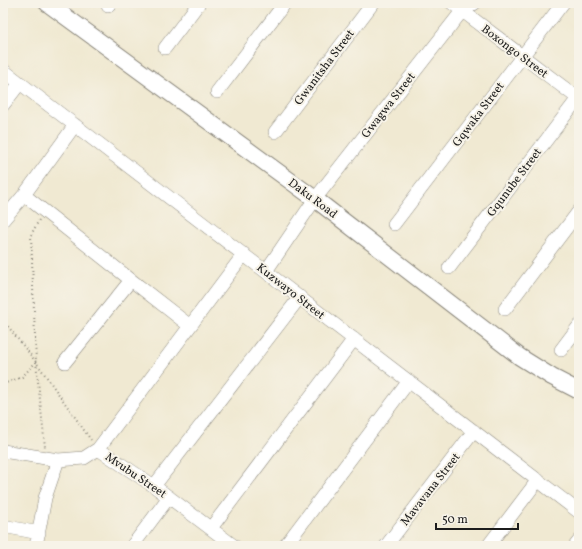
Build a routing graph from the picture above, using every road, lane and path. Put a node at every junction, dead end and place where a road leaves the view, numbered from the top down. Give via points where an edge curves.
1 (47, 3) edge
2 (199, 3) edge
3 (285, 3) edge
4 (373, 3) edge
5 (452, 3) edge
6 (475, 3) edge
7 (563, 3) edge
8 (462, 11) junction
9 (165, 48) dead end
10 (522, 56) junction
11 (3, 70) edge
12 (20, 83) junction
13 (217, 92) dead end
14 (579, 98) edge
15 (3, 105) edge
16 (75, 125) junction
17 (275, 132) dead end
18 (24, 195) junction
19 (315, 199) junction
20 (44, 210) junction
21 (579, 211) edge
22 (3, 220) edge
23 (394, 224) dead end
24 (244, 254) junction
25 (449, 268) dead end
26 (266, 271) junction
27 (131, 280) junction
28 (300, 297) junction
29 (505, 309) dead end
30 (3, 320) edge
31 (190, 326) junction
32 (579, 326) edge
33 (354, 339) junction
34 (561, 350) dead end
35 (36, 362) junction
36 (65, 362) dead end
37 (409, 381) junction
38 (3, 384) edge
39 (579, 390) edge
40 (474, 431) junction
41 (98, 449) junction
42 (3, 451) edge
43 (52, 458) junction
44 (538, 480) junction
45 (154, 486) junction
46 (169, 497) junction
47 (579, 512) edge
48 (3, 526) edge
49 (211, 528) junction
50 (39, 533) junction
51 (579, 541) edge
52 (133, 545) dead end
53 (36, 546) edge
54 (234, 546) edge
55 (285, 546) edge
56 (386, 546) edge
57 (488, 546) edge
58 (576, 546) edge

1 - 19 main road, Daku Road
2 - 9 street
3 - 13 street
4 - 17 street, Gwanitsha Street
5 - 8 street, Boxongo Street
6 - 8 street
7 - 10 street, Gqwaka Street
8 - 10 street, Boxongo Street
8 - 19 street, Gwagwa Street
10 - 14 street, Boxongo Street
10 - 23 street, Gqwaka Street
11 - 12 street, Kuzwayo Street
12 - 15 street
12 - 16 street, Kuzwayo Street
14 - 25 street, Gqunube Street
16 - 18 street
16 - 24 street, Kuzwayo Street
18 - 20 street
18 - 22 street
19 - 26 street, Gwagwa Street
19 - 39 main road, Daku Road via 520,357
20 - 27 street
20 - 35 path via 31,235
21 - 29 street
24 - 26 street, Kuzwayo Street
24 - 31 street
26 - 28 street, Kuzwayo Street
27 - 31 street
27 - 36 street
28 - 33 street, Kuzwayo Street
28 - 45 street
30 - 35 path
31 - 41 street
32 - 34 street
33 - 37 street, Kuzwayo Street
33 - 49 street
35 - 38 path via 22,377
35 - 41 path
35 - 43 path
37 - 40 street, Kuzwayo Street
37 - 55 street
40 - 44 street, Kuzwayo Street
40 - 56 street, Mavavana Street
41 - 43 street, Mvubu Street via 84,458
41 - 45 street, Mvubu Street
42 - 43 street, Mvubu Street
43 - 50 street
44 - 47 street, Kuzwayo Street
44 - 57 street
45 - 46 street, Mvubu Street
46 - 49 street, Mvubu Street
46 - 52 street
48 - 50 street
49 - 54 street, Mvubu Street
50 - 53 street
51 - 58 street

